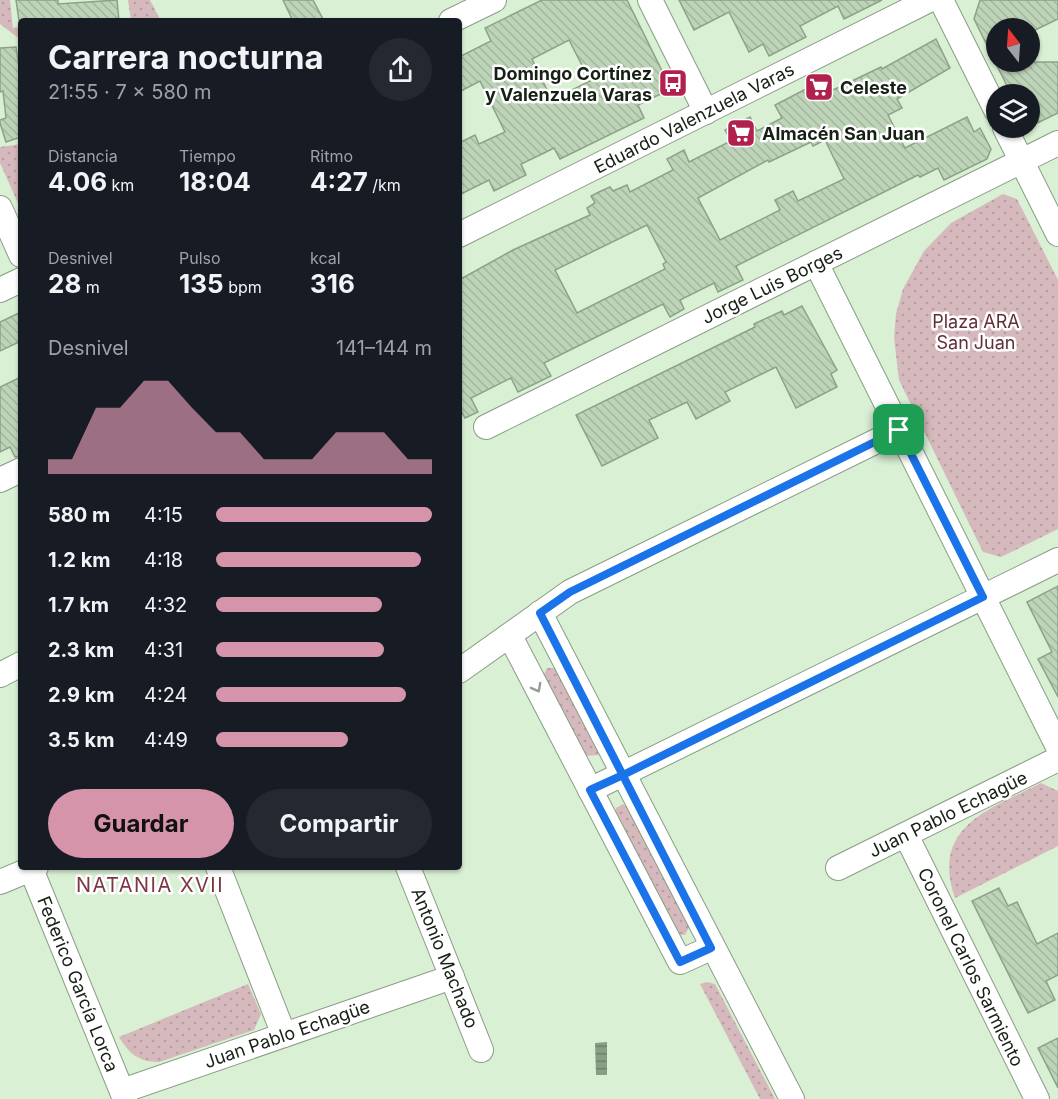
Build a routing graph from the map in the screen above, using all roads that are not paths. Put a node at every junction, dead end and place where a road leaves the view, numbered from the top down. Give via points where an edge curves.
1 (494, 0) edge
2 (650, 0) edge
3 (928, 0) edge
4 (941, 0) edge
5 (457, 18) edge
6 (986, 90) edge
7 (706, 112) junction
8 (1010, 138) edge
9 (1058, 143) edge
10 (1021, 161) junction
11 (0, 208) edge
12 (462, 234) edge
13 (1058, 234) edge
14 (18, 248) edge
15 (816, 263) junction
16 (18, 281) edge
17 (0, 290) edge
18 (486, 427) dead end
19 (899, 430) junction
20 (18, 471) edge
21 (0, 480) edge
22 (1058, 560) edge
23 (983, 597) junction
24 (540, 613) junction
25 (510, 636) junction
26 (18, 666) edge
27 (462, 669) edge
28 (0, 675) edge
29 (1058, 747) edge
30 (1058, 759) edge
31 (623, 775) junction
32 (590, 790) junction
33 (906, 835) junction
34 (838, 868) dead end
35 (28, 870) edge
36 (34, 870) edge
37 (219, 870) edge
38 (409, 870) edge
39 (0, 882) edge
40 (711, 948) junction
41 (452, 976) junction
42 (284, 1035) junction
43 (481, 1050) dead end
44 (123, 1095) edge
45 (792, 1099) edge
46 (1037, 1099) edge

1 - 5 street
2 - 7 street
3 - 7 street, Eduardo Valenzuela Varas
4 - 6 street
7 - 12 street, Eduardo Valenzuela Varas
8 - 10 street
9 - 10 street, Jorge Luis Borges
10 - 13 street
10 - 15 street, Jorge Luis Borges
11 - 14 street
15 - 18 street, Jorge Luis Borges
15 - 19 street
16 - 17 street
19 - 23 street
19 - 24 street via 570,592
20 - 21 street
22 - 23 street
23 - 29 street
23 - 31 street
24 - 25 street
24 - 31 street
25 - 27 street
25 -> 32 street
26 - 28 street
30 - 33 street, Juan Pablo Echagüe
31 - 32 street
31 - 40 street
32 - 40 street via 680,962
33 - 34 street, Juan Pablo Echagüe
33 - 46 street, Coronel Carlos Sarmiento
35 - 39 street
36 - 44 street, Federico García Lorca
37 - 42 street
38 - 41 street, Antonio Machado
40 - 45 street
41 - 42 street, Juan Pablo Echagüe
41 - 43 street, Antonio Machado
42 - 44 street, Juan Pablo Echagüe

